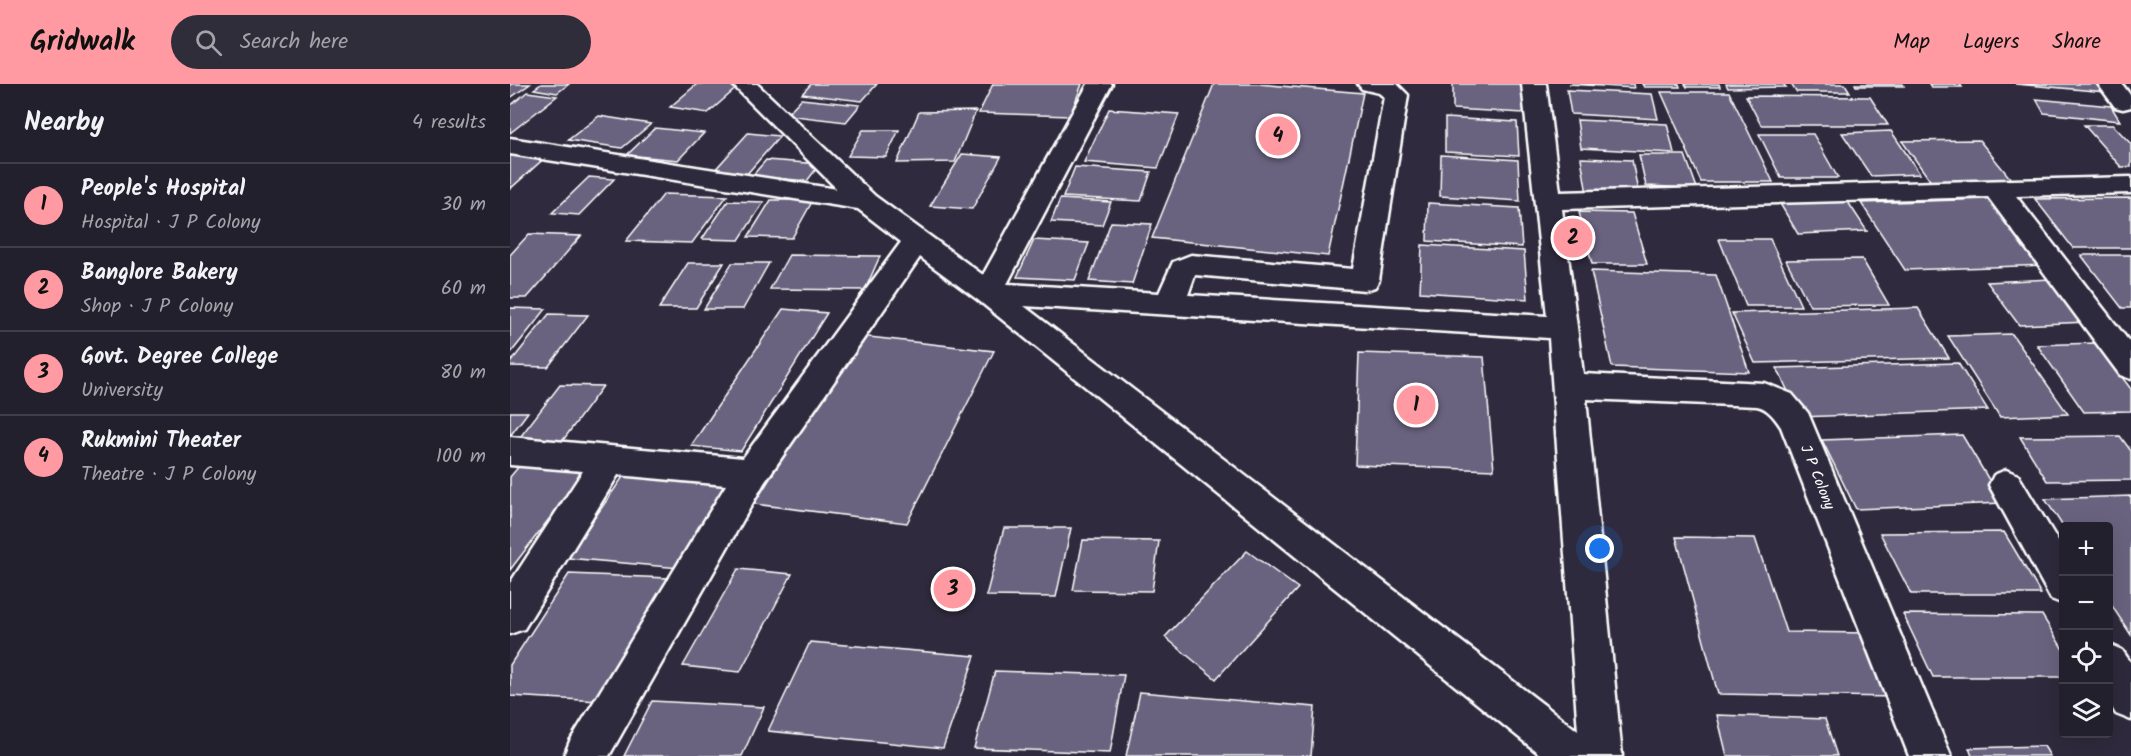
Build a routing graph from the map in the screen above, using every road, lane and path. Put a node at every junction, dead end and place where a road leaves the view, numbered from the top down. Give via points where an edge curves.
1 (744, 84) edge
2 (1100, 84) edge
3 (1370, 84) edge
4 (1534, 84) edge
5 (510, 146) edge
6 (2131, 185) edge
7 (1995, 188) junction
8 (1549, 201) junction
9 (866, 202) junction
10 (917, 241) junction
11 (1365, 280) junction
12 (988, 293) junction
13 (1170, 304) junction
14 (1361, 316) junction
15 (1563, 328) junction
16 (2131, 367) edge
17 (1568, 386) junction
18 (510, 451) edge
19 (609, 460) junction
20 (752, 473) junction
21 (2006, 485) dead end
22 (2059, 578) edge
23 (510, 616) edge
24 (2113, 670) edge
25 (2131, 699) edge
26 (585, 756) edge
27 (1576, 756) edge
28 (1600, 756) edge
29 (1930, 756) edge

1 - 9 street
2 - 12 street
3 - 11 street via 1396,95
4 - 8 street
5 - 9 street
6 - 7 street
7 - 8 street
7 - 16 street
8 - 15 street
9 - 10 street
10 - 12 street
10 - 20 street
11 - 13 street via 1191,265 1183,269
11 - 14 street
12 - 13 street
12 - 27 street
13 - 14 street
14 - 15 street
15 - 17 street
17 - 28 street
17 - 29 street, J P Colony via 1757,394 1783,402 1796,422
18 - 19 street
19 - 20 street
19 - 23 street
20 - 26 street
21 - 22 street
24 - 25 street

